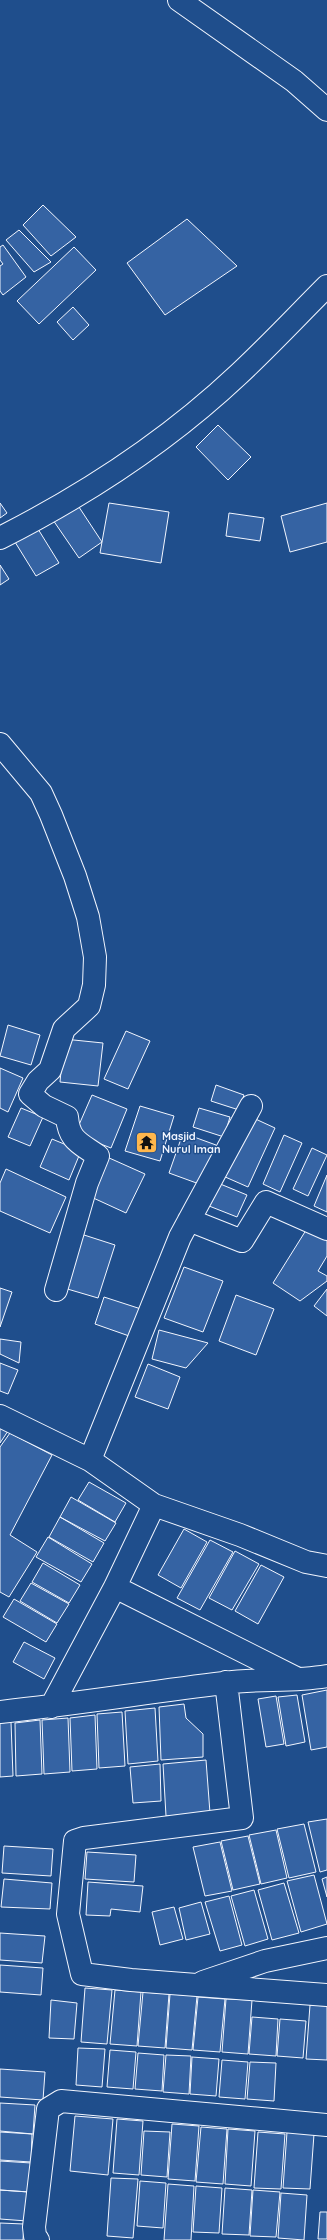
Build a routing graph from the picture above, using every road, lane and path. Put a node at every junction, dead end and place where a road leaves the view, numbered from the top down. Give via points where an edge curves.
1 (179, 0) edge
2 (327, 110) edge
3 (327, 286) edge
4 (0, 538) edge
5 (0, 744) edge
6 (251, 1106) dead end
7 (189, 1220) junction
8 (327, 1230) edge
9 (56, 1290) dead end
10 (0, 1416) edge
11 (90, 1460) junction
12 (154, 1505) junction
13 (327, 1566) edge
14 (115, 1587) junction
15 (327, 1676) edge
16 (301, 1680) junction
17 (226, 1682) junction
18 (52, 1706) junction
19 (0, 1712) edge
20 (327, 1948) edge
21 (194, 1984) junction
22 (327, 1995) edge
23 (327, 2125) edge
24 (38, 2240) edge

1 - 2 street via 294,81
3 - 4 street via 239,374 148,449
5 - 9 street via 41,793 51,815 88,916 94,957 94,985 89,1006 64,1029 50,1070 38,1081 30,1094 44,1106 67,1117 68,1131 73,1138 98,1156 87,1183
6 - 7 street
7 - 8 street via 242,1241 266,1202
7 - 11 street
10 - 11 street
11 - 12 street
12 - 13 street via 240,1535 306,1562
12 - 14 street
14 - 16 street
14 - 18 street
15 - 16 street
16 - 17 street
17 - 18 street
17 - 21 street via 242,1818 92,1836 75,1841 68,1914 82,1974
18 - 19 street
20 - 21 street via 265,1961
21 - 22 street
23 - 24 street via 61,2101 48,2109 34,2227

